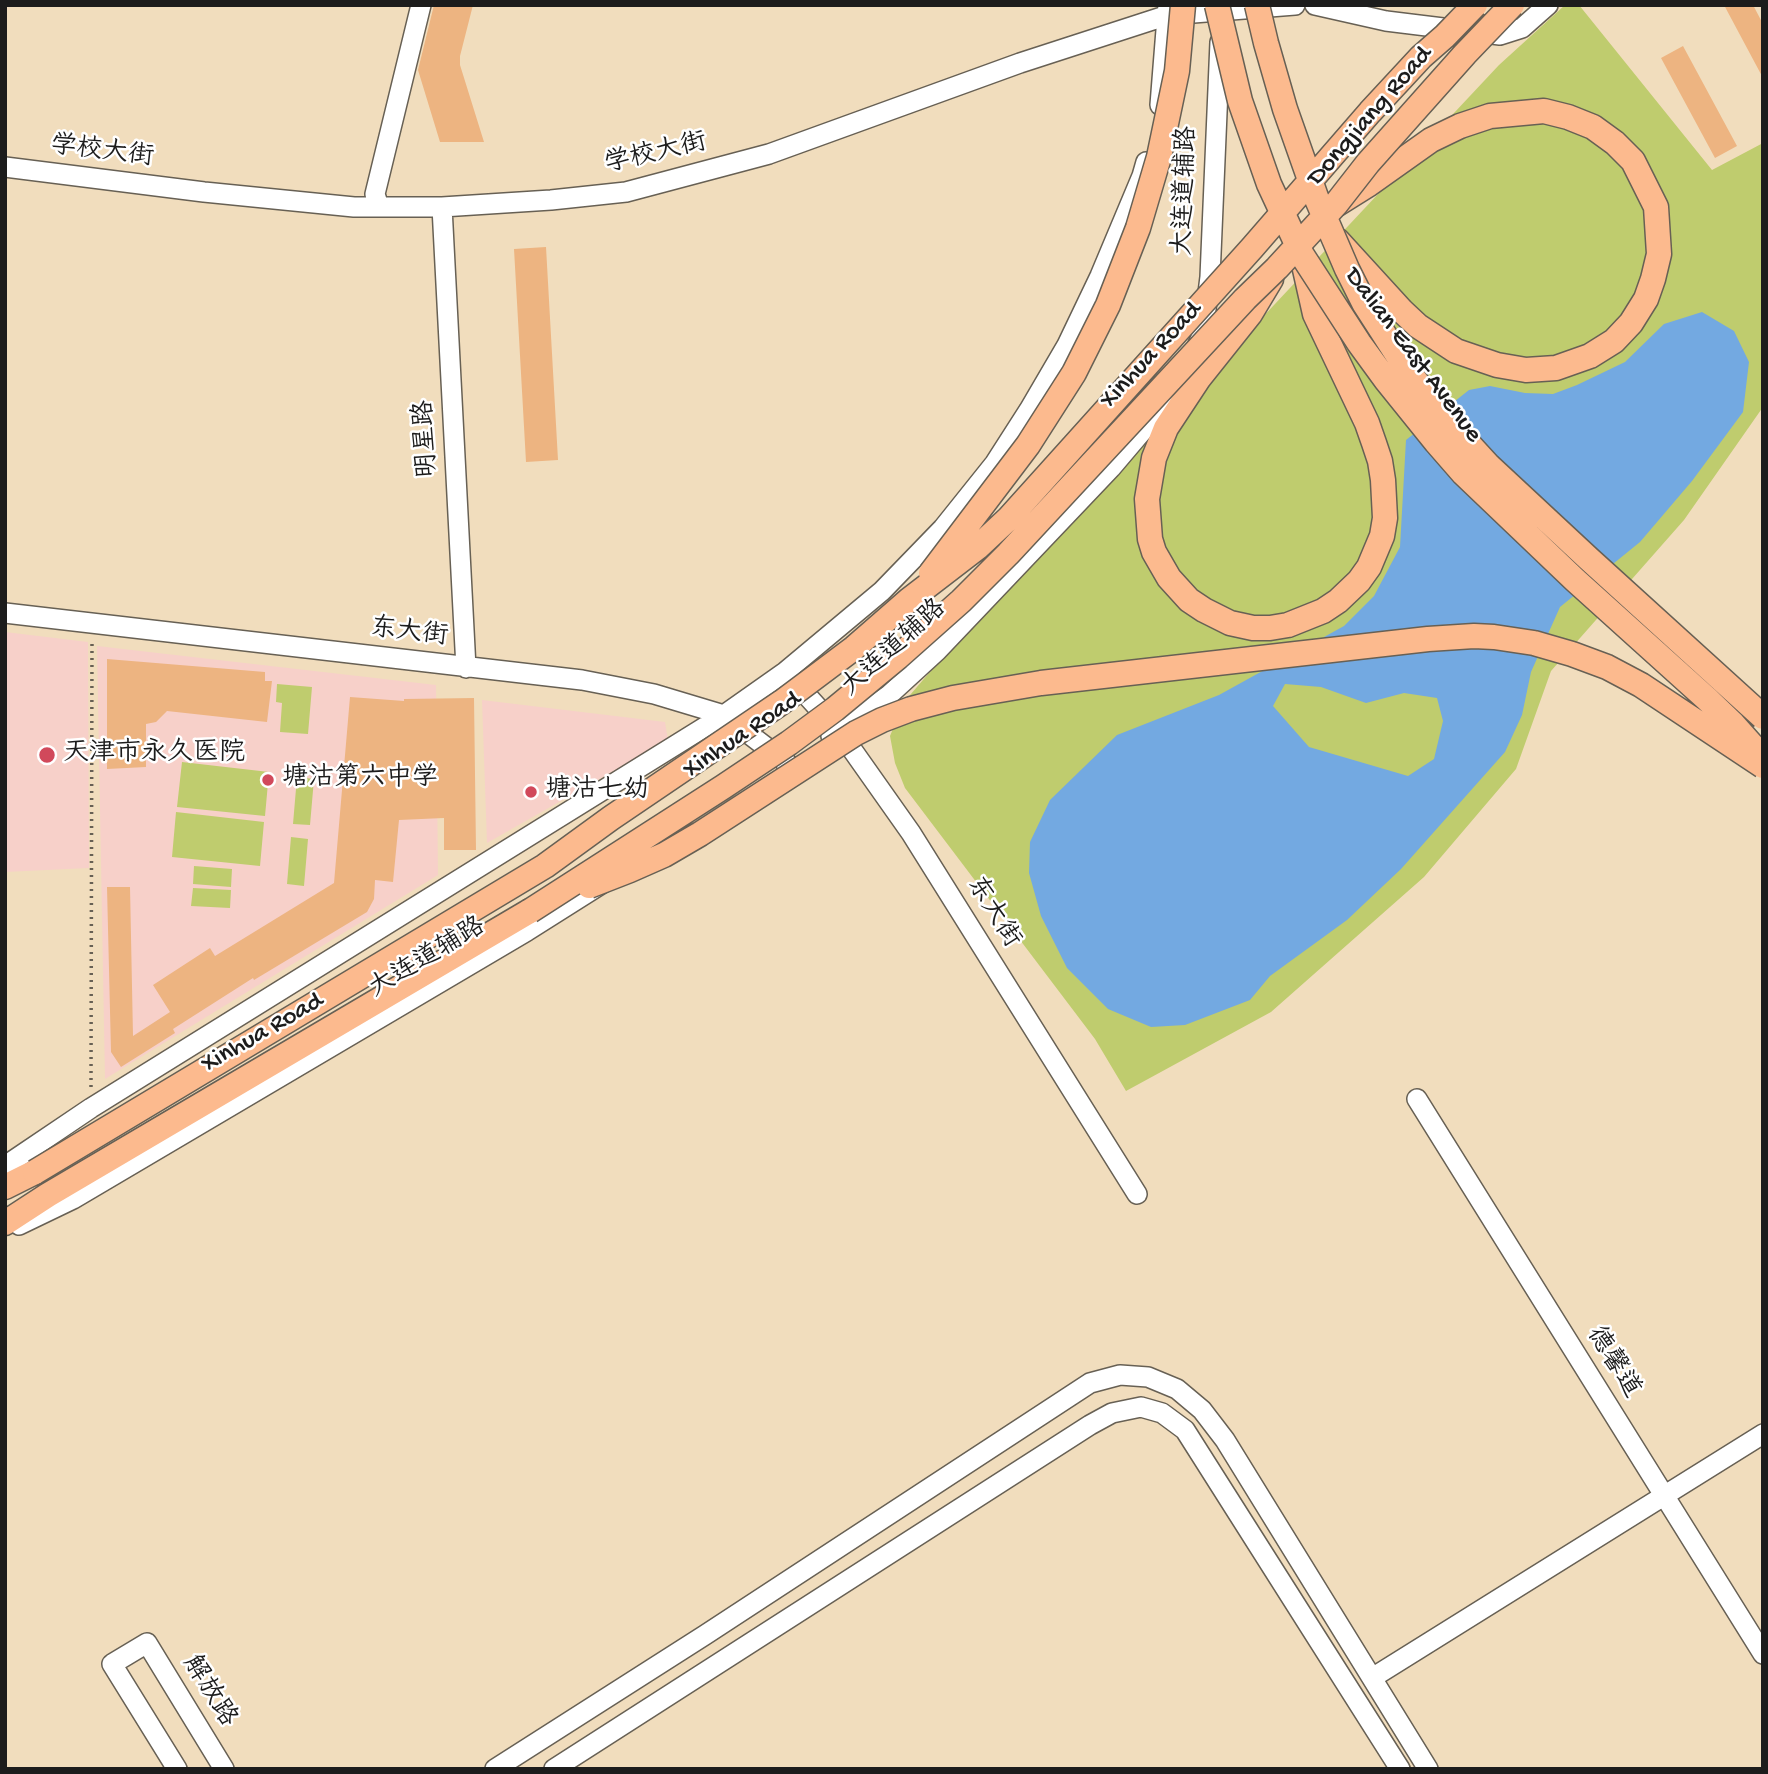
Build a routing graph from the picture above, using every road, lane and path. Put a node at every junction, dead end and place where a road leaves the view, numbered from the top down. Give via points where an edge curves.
1 (421, 5) edge
2 (1257, 5) edge
3 (1295, 5) edge
4 (1315, 5) edge
5 (1451, 5) edge
6 (1475, 5) edge
7 (1512, 5) edge
8 (1548, 5) edge
9 (1220, 7) edge
10 (1173, 9) edge
11 (1421, 57) junction
12 (5, 167) edge
13 (1336, 204) junction
14 (379, 207) junction
15 (442, 207) junction
16 (1332, 234) junction
17 (1252, 248) joint
18 (1302, 255) junction
19 (1277, 268) junction
20 (909, 600) junction
21 (5, 613) edge
22 (92, 623) junction
23 (466, 668) junction
24 (785, 672) junction
25 (724, 715) junction
26 (1763, 717) edge
27 (839, 731) junction
28 (1763, 758) edge
29 (787, 764) junction
30 (1763, 766) edge
31 (530, 911) junction
32 (1417, 1100) dead end
33 (91, 1108) junction
34 (5, 1166) edge
35 (5, 1187) edge
36 (1138, 1194) dead end
37 (5, 1223) edge
38 (5, 1231) edge
39 (1763, 1434) edge
40 (1664, 1496) junction
41 (1763, 1654) edge
42 (1372, 1678) junction
43 (177, 1769) edge
44 (224, 1769) edge
45 (495, 1769) edge
46 (554, 1769) edge
47 (1400, 1769) edge
48 (1428, 1769) edge

1 - 14 street via 375,194
2 - 16 main road, Dalian East Avenue, bridge via 1292,130
3 - 9 street, 学校大街
4 - 8 street via 1386,21 1500,35 1522,28
5 - 11 main road
6 - 11 main road, bridge
7 - 13 main road, Dongjiang Road, bridge
9 - 10 street, 学校大街
9 - 18 main road, Dalian East Avenue, bridge via 1233,76 1256,150
9 - 27 street, 大连道辅路 via 1210,277 1203,333 1196,350 1156,415 1111,468 937,652
10 - 15 street, 学校大街 via 756,158 626,192
10 - 20 main road, bridge via 1177,71 1159,157 1108,305 1074,373 1028,445
10 - 24 street, 大连道辅路 via 1161,102 1142,176 1061,356 995,463 943,528 882,591
11 - 17 main road, Dongjiang Road, bridge
12 - 14 street, 学校大街 via 204,192
13 - 16 main road, bridge via 1460,126 1490,116 1544,111 1593,127 1633,161 1656,207 1659,254 1646,299 1614,341 1556,368 1526,370 1456,351 1418,326
13 - 19 main road, Dongjiang Road, bridge
14 - 15 street, 学校大街
15 - 23 street, 明星路
16 - 26 main road, Dalian East Avenue, bridge via 1384,335 1462,438
17 - 20 main road, Xinhua Road, bridge via 1009,518
18 - 19 main road, bridge via 1315,314 1380,461 1385,518 1369,567 1338,601 1288,625 1253,628 1204,610 1168,578 1150,539 1147,499 1154,458 1166,428 1250,314
18 - 28 main road, Dalian East Avenue, bridge via 1386,380 1463,473 1724,716
19 - 31 main road, Xinhua Road, bridge via 1008,554 898,657 789,743
20 - 35 main road, Xinhua Road, bridge via 782,702 545,866
21 - 22 street, 东大街
22 - 23 street, 东大街
22 - 33 path
23 - 25 street, 东大街 via 582,680 654,694
24 - 25 street, 大连道辅路
24 - 27 street, 东大街
25 - 29 street, 东大街
25 - 33 street, 大连道辅路
27 - 29 street, 大连道辅路
27 - 36 street, 东大街 via 911,833
29 - 38 street, 大连道辅路 via 527,931 73,1199
30 - 31 main road, bridge via 1670,702 1606,667 1534,643 1494,637 1428,639 1041,682 942,700 882,720 664,855
31 - 37 main road, Xinhua Road
32 - 40 street, 德馨道
33 - 34 street, 大连道辅路
39 - 40 street
40 - 41 street, 德馨道
40 - 42 street
42 - 45 street via 1202,1410 1177,1389 1148,1377 1120,1375 1090,1383
42 - 48 street
43 - 44 street, 解放路 via 112,1664 147,1643
46 - 47 street via 1090,1426 1112,1413 1141,1407 1162,1413 1185,1430

